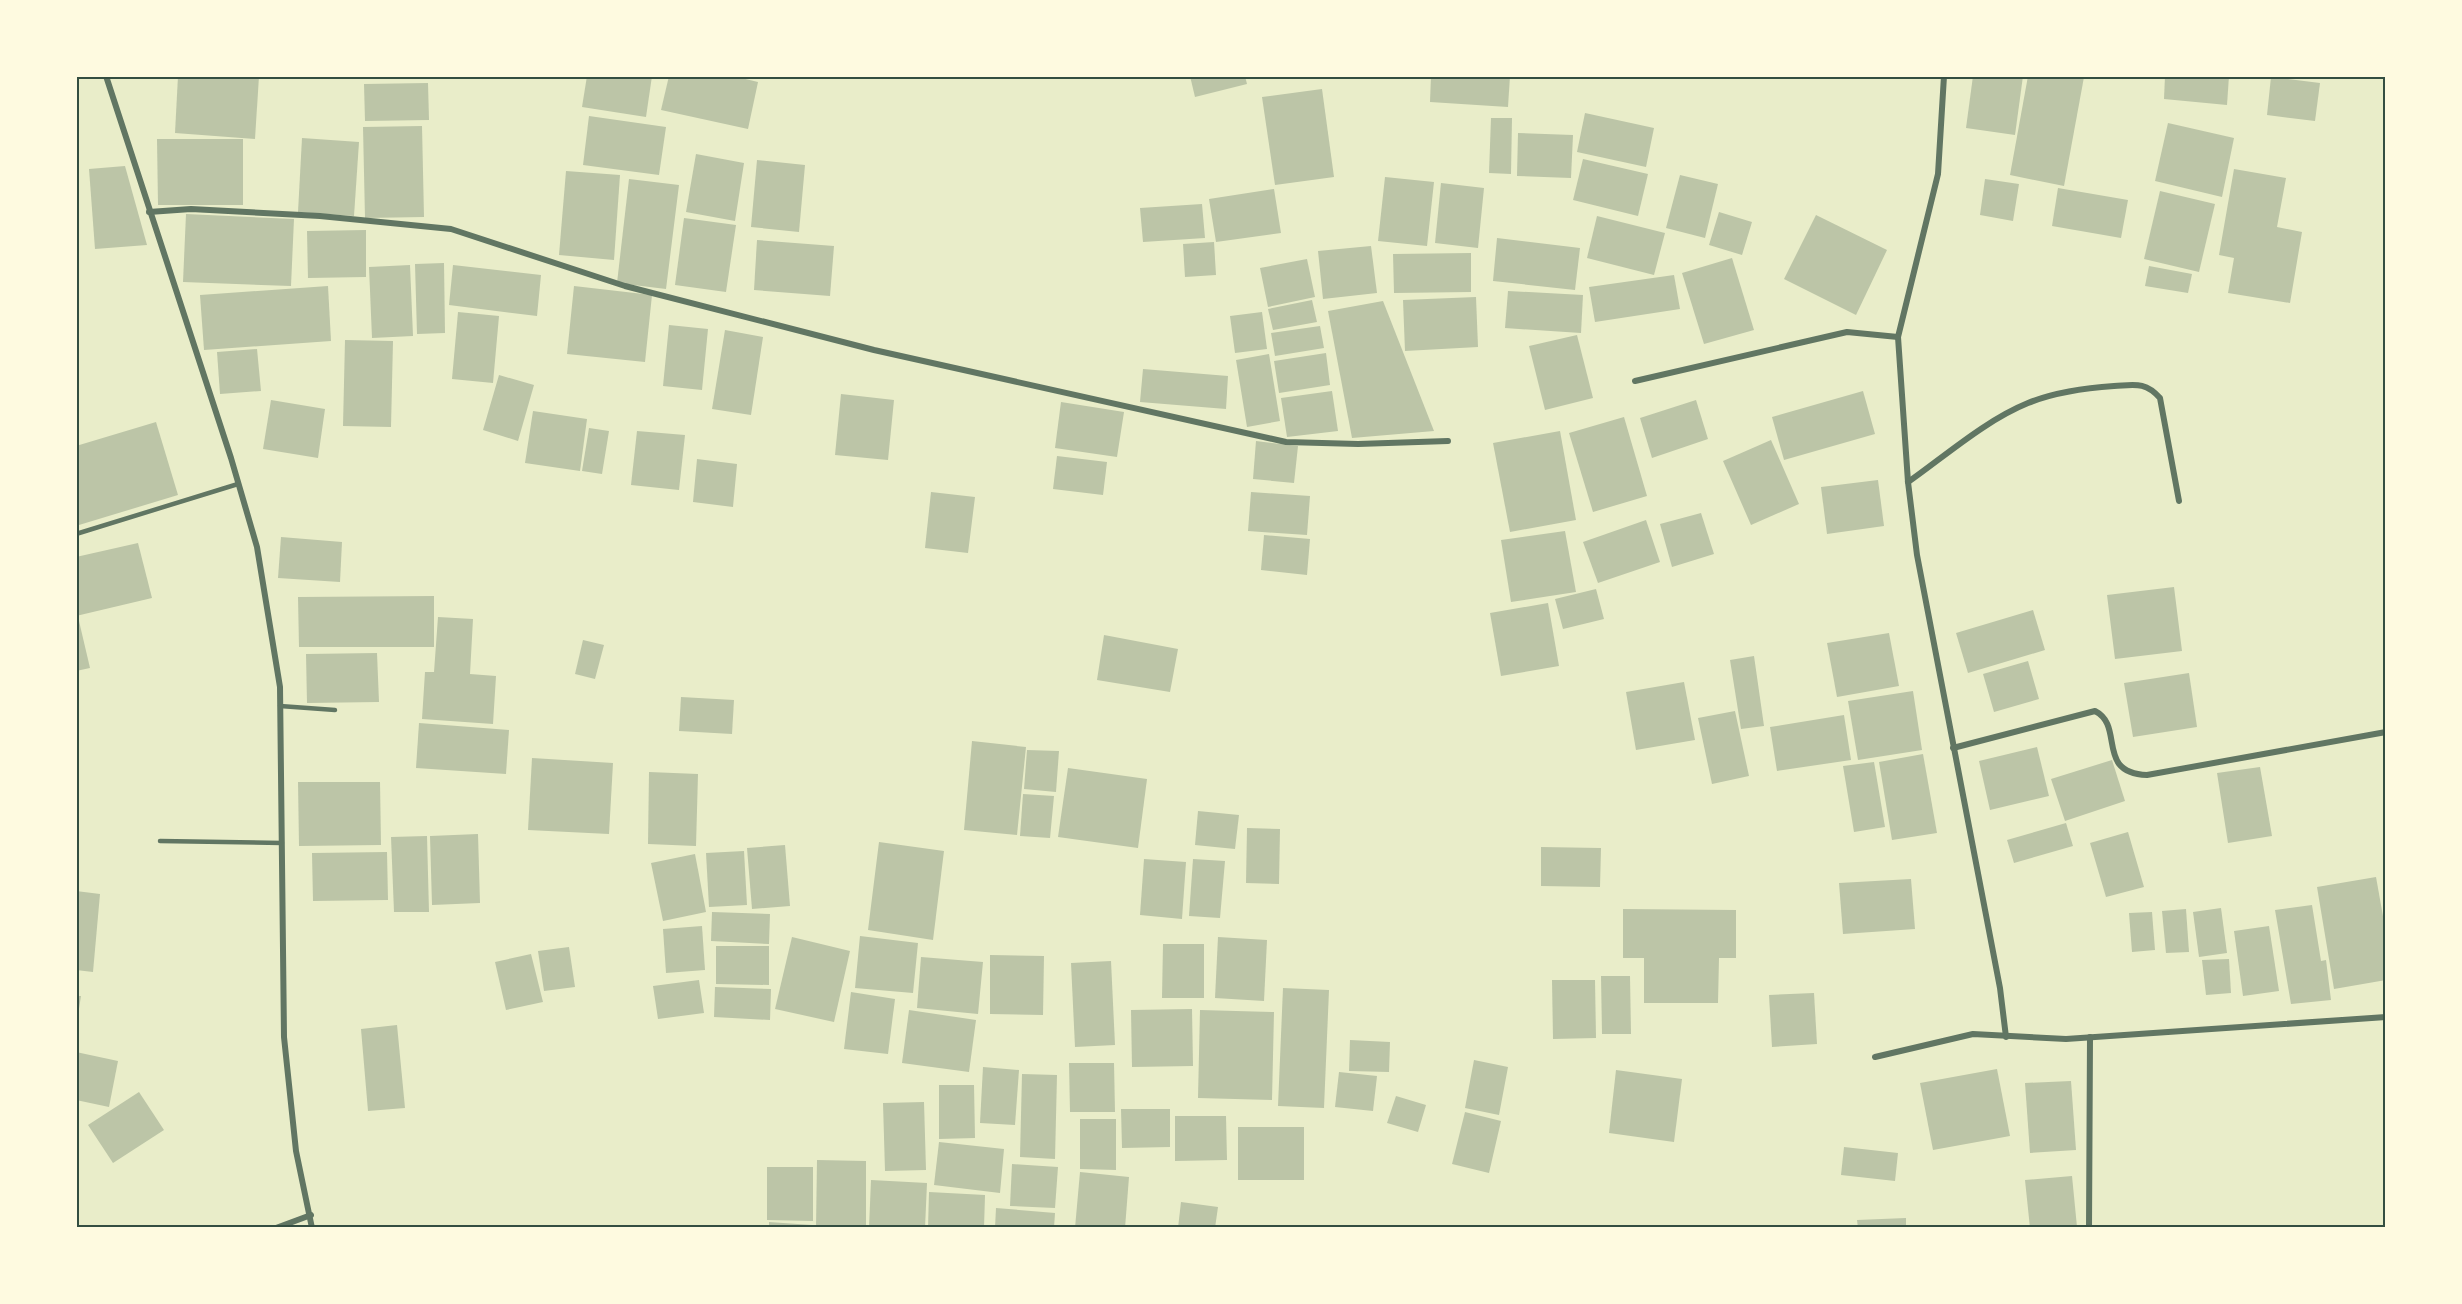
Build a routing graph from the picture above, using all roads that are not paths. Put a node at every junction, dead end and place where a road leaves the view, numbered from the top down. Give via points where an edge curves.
1 (105, 76) edge
2 (1944, 76) edge
3 (149, 212) junction
4 (1898, 337) junction
5 (1635, 381) dead end
6 (1448, 441) dead end
7 (1908, 482) junction
8 (238, 484) junction
9 (2179, 501) dead end
10 (76, 534) edge
11 (280, 706) junction
12 (335, 710) dead end
13 (2385, 732) edge
14 (1953, 748) junction
15 (160, 841) dead end
16 (282, 843) junction
17 (2385, 1017) edge
18 (2006, 1037) junction
19 (2090, 1037) junction
20 (1875, 1057) dead end
21 (311, 1215) junction
22 (276, 1227) edge
23 (312, 1227) edge
24 (2089, 1227) edge

1 - 3 street
2 - 4 street via 1938,174
3 - 6 street via 191,208 451,229 625,286 863,347 1286,442
3 - 8 street
4 - 5 street via 1847,332
4 - 7 street
7 - 9 street via 2027,403 2094,387 2138,385 2151,387 2160,398
7 - 14 street via 1917,555
8 - 10 lane
8 - 11 street via 257,547
11 - 12 lane
11 - 16 street
13 - 14 street via 2146,775 2128,773 2117,762 2106,719 2095,711
14 - 18 street
15 - 16 lane
16 - 21 street via 284,1037 296,1151
17 - 19 street
18 - 19 street
18 - 20 street via 1973,1034
19 - 24 street
21 - 22 street
21 - 23 street

